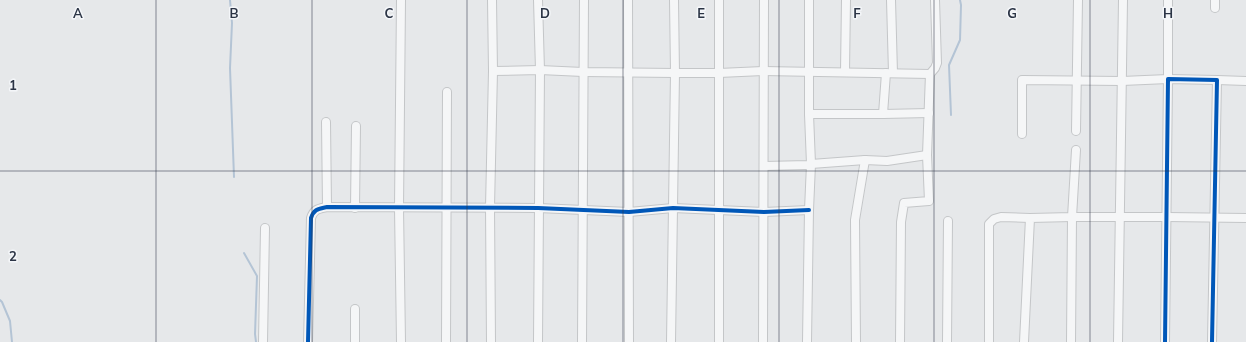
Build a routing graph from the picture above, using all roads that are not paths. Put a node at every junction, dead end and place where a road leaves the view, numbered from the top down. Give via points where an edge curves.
1 (401, 0) edge
2 (492, 0) edge
3 (538, 0) edge
4 (584, 0) edge
5 (628, 0) edge
6 (674, 0) edge
7 (719, 0) edge
8 (764, 0) edge
9 (808, 0) edge
10 (846, 0) edge
11 (891, 0) edge
12 (935, 0) edge
13 (1078, 0) edge
14 (1123, 0) edge
15 (1168, 0) edge
16 (540, 70) junction
17 (492, 71) junction
18 (763, 71) junction
19 (583, 72) junction
20 (809, 72) junction
21 (845, 72) junction
22 (628, 73) junction
23 (675, 73) junction
24 (719, 73) junction
25 (890, 73) junction
26 (930, 74) junction
27 (1168, 79) junction
28 (1077, 80) junction
29 (1216, 80) junction
30 (1122, 81) junction
31 (1246, 81) edge
32 (448, 92) dead end
33 (929, 113) junction
34 (809, 114) junction
35 (883, 114) junction
36 (326, 122) dead end
37 (356, 126) dead end
38 (1076, 132) dead end
39 (1022, 134) dead end
40 (1076, 150) dead end
41 (928, 155) junction
42 (865, 160) junction
43 (811, 164) junction
44 (764, 166) junction
45 (327, 207) junction
46 (490, 207) junction
47 (355, 208) junction
48 (399, 208) junction
49 (447, 208) junction
50 (538, 208) junction
51 (673, 208) junction
52 (584, 210) junction
53 (809, 210) junction
54 (718, 211) junction
55 (629, 212) junction
56 (764, 212) junction
57 (1167, 216) junction
58 (1072, 217) junction
59 (1120, 217) junction
60 (1030, 218) junction
61 (1213, 218) junction
62 (1246, 218) edge
63 (948, 221) dead end
64 (265, 228) dead end
65 (355, 309) dead end
66 (263, 342) edge
67 (308, 342) edge
68 (355, 342) edge
69 (401, 342) edge
70 (446, 342) edge
71 (491, 342) edge
72 (538, 342) edge
73 (582, 342) edge
74 (629, 342) edge
75 (671, 342) edge
76 (719, 342) edge
77 (763, 342) edge
78 (807, 342) edge
79 (856, 342) edge
80 (900, 342) edge
81 (947, 342) edge
82 (989, 342) edge
83 (1024, 342) edge
84 (1071, 342) edge
85 (1118, 342) edge
86 (1165, 342) edge
87 (1212, 342) edge

1 - 48 street
2 - 17 street
3 - 16 street
4 - 19 street
5 - 22 street
6 - 23 street
7 - 24 street
8 - 18 street
9 - 20 street
10 - 21 street
11 - 25 street
12 - 26 street via 937,63
13 - 28 street
14 - 30 street
15 - 27 street
16 - 17 street
16 - 19 street
16 - 50 street
17 - 46 street
18 - 20 street
18 - 24 street
18 - 44 street
19 - 22 street
19 - 52 street
20 - 21 street
20 - 34 street
21 - 25 street
22 - 23 street
22 - 55 street
23 - 24 street
23 - 51 street
24 - 54 street
25 - 26 street
25 - 35 street
26 - 33 street
27 - 29 street
27 - 30 street
27 - 57 street
28 - 30 street
28 - 38 street
28 - 39 street via 1022,80
29 - 31 street
29 - 61 street
30 - 59 street
32 - 49 street
33 - 35 street
33 - 41 street
34 - 35 street
34 - 43 street
36 - 45 street
37 - 47 street
40 - 58 street
41 - 42 street via 886,161
41 - 80 street via 929,201 904,203 901,222
42 - 43 street
42 - 79 street via 855,220
43 - 44 street
43 - 53 street
44 - 56 street
45 - 47 street
45 - 67 street via 313,212 311,218
46 - 49 street
46 - 50 street
46 - 71 street
47 - 48 street
48 - 49 street
48 - 69 street
49 - 70 street
50 - 52 street
50 - 72 street
51 - 54 street
51 - 55 street
51 - 75 street
52 - 55 street
52 - 73 street
53 - 56 street
53 - 78 street
54 - 56 street
54 - 76 street
55 - 74 street
56 - 77 street
57 - 59 street
57 - 61 street
57 - 86 street
58 - 59 street
58 - 60 street
58 - 84 street
59 - 85 street
60 - 82 street via 1002,217 994,219 990,224
60 - 83 street
61 - 62 street
61 - 87 street
63 - 81 street
64 - 66 street
65 - 68 street

